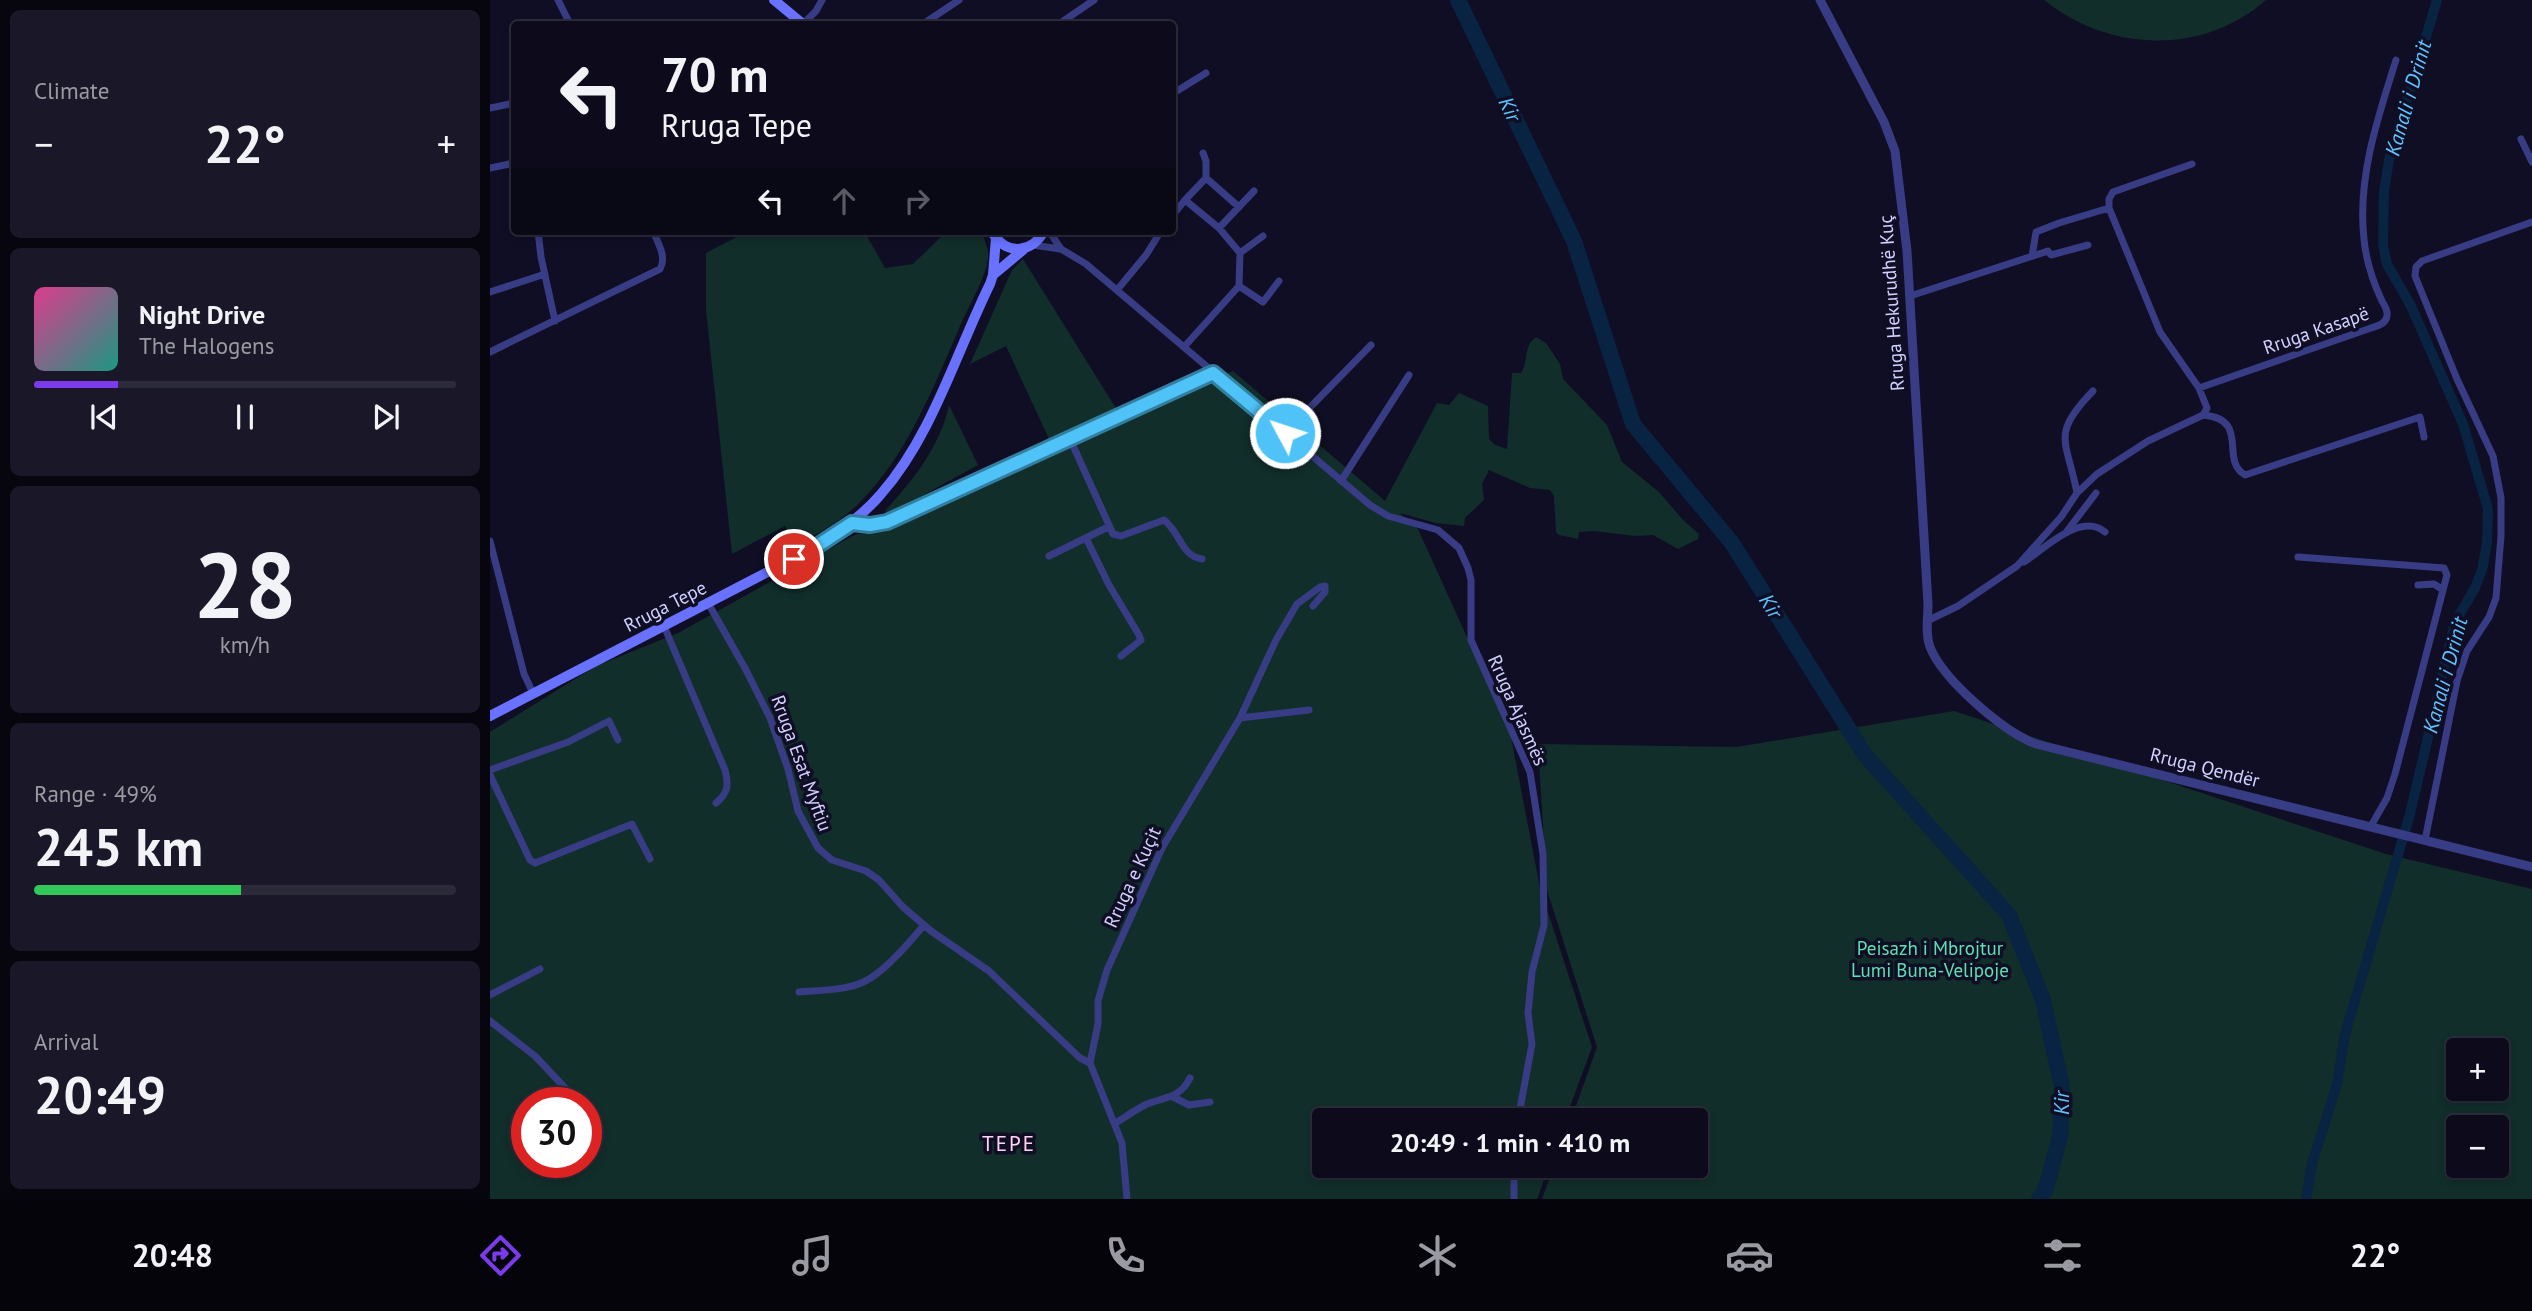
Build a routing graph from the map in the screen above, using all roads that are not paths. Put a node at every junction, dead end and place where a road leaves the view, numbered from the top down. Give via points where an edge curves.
1 (558, 0) edge
2 (774, 0) edge
3 (822, 0) edge
4 (959, 0) edge
5 (1094, 0) edge
6 (1820, 0) edge
7 (568, 21) edge
8 (799, 21) edge
9 (806, 21) edge
10 (928, 21) edge
11 (1063, 21) edge
12 (2396, 60) dead end
13 (1206, 73) dead end
14 (1176, 92) edge
15 (511, 104) edge
16 (490, 108) edge
17 (2521, 139) dead end
18 (1203, 153) dead end
19 (2532, 162) edge
20 (511, 164) edge
21 (2192, 164) dead end
22 (490, 168) edge
23 (1206, 178) junction
24 (1254, 191) dead end
25 (1185, 201) junction
26 (1239, 207) junction
27 (2109, 208) junction
28 (1176, 211) edge
29 (2532, 222) edge
30 (1219, 228) junction
31 (539, 235) edge
32 (654, 235) edge
33 (994, 235) edge
34 (995, 235) edge
35 (1042, 235) edge
36 (1050, 235) edge
37 (1156, 235) edge
38 (1262, 236) dead end
39 (2088, 245) dead end
40 (1028, 247) junction
41 (1061, 249) junction
42 (1240, 253) junction
43 (2032, 256) junction
44 (545, 274) junction
45 (993, 275) junction
46 (1279, 281) dead end
47 (1239, 286) junction
48 (1117, 290) junction
49 (490, 292) edge
50 (1910, 296) junction
51 (555, 321) junction
52 (1371, 345) dead end
53 (1184, 347) junction
54 (490, 352) edge
55 (1213, 373) junction
56 (1409, 375) dead end
57 (2199, 388) junction
58 (2093, 391) dead end
59 (2203, 415) junction
60 (1285, 433) junction
61 (2424, 437) dead end
62 (1070, 439) junction
63 (1341, 481) junction
64 (2077, 493) junction
65 (2096, 493) dead end
66 (852, 523) junction
67 (1108, 527) junction
68 (2067, 531) junction
69 (2105, 532) dead end
70 (1086, 538) junction
71 (490, 541) edge
72 (1049, 556) dead end
73 (2298, 557) dead end
74 (1202, 559) dead end
75 (2017, 566) junction
76 (2418, 585) dead end
77 (2443, 590) junction
78 (708, 603) junction
79 (1312, 606) dead end
80 (1927, 621) junction
81 (664, 626) junction
82 (1122, 656) dead end
83 (533, 693) junction
84 (1309, 710) dead end
85 (490, 716) edge
86 (1240, 718) junction
87 (618, 740) dead end
88 (490, 773) edge
89 (716, 803) dead end
90 (2371, 826) junction
91 (2421, 839) junction
92 (650, 859) dead end
93 (2532, 867) edge
94 (924, 925) junction
95 (540, 969) dead end
96 (799, 992) dead end
97 (490, 995) edge
98 (490, 1021) edge
99 (1090, 1063) junction
100 (1191, 1078) dead end
101 (564, 1087) edge
102 (1173, 1097) junction
103 (1210, 1102) dead end
104 (1520, 1108) edge
105 (1116, 1123) junction
106 (1514, 1178) edge
107 (1126, 1199) edge
108 (1514, 1199) edge

1 - 7 street
2 - 8 main road
3 - 9 street
4 - 10 street
5 - 11 street
6 - 50 street, Rruga Hekurudhë Kuç via 1892,142
12 - 57 street, Rruga Kasapë via 2364,180 2362,211 2369,264 2387,319
13 - 14 street
15 - 16 street
17 - 19 street
18 - 23 street
20 - 22 street
21 - 27 street via 2113,192
23 - 25 street
23 - 26 street
24 - 26 street
25 - 28 street
25 - 30 street
26 - 30 street
27 - 43 street via 2036,232
27 - 57 street via 2160,332
29 - 91 street via 2437,255 2416,267 2417,285 2493,456 2501,498 2496,598 2467,651 2457,681
30 - 42 street
31 - 44 street
32 - 51 street via 664,263 660,269
33 - 45 main road, Rruga Tepe
34 - 40 main road via 1013,249
35 - 40 main road, Rruga Tepe
36 - 41 street
37 - 48 street
38 - 42 street
39 - 43 street via 2051,256 2048,251
40 - 41 street
40 - 45 main road, Rruga Tepe
41 - 48 street
42 - 47 street
43 - 50 street
44 - 49 street
44 - 51 street
45 - 66 main road, Rruga Tepe via 914,449 880,496
46 - 47 street via 1263,302
47 - 53 street
48 - 53 street
50 - 80 street, Rruga Hekurudhë Kuç
51 - 54 street
52 - 60 street
53 - 55 street
55 - 60 street
55 - 62 street
56 - 63 street
57 - 59 street via 2207,408
58 - 64 street via 2075,409 2063,437
59 - 61 street via 2216,416 2230,427 2237,464 2245,475 2420,417
59 - 64 street via 2148,441 2097,474
60 - 63 street
62 - 66 street via 887,522
62 - 67 street
63 - 104 street, Rruga Ajasmës via 1380,511 1438,530 1459,548 1471,580 1471,640 1530,772 1544,855 1544,925 1532,972 1528,1013 1532,1044
64 - 75 street
65 - 68 street
66 - 78 main road, Rruga Tepe
67 - 70 street
67 - 74 street via 1121,536 1164,520 1190,556
68 - 69 street via 2091,526
68 - 75 street
70 - 72 street
70 - 82 street via 1141,640
71 - 83 street
73 - 77 street via 2444,568
75 - 80 street
76 - 77 street via 2434,584
77 - 90 street via 2395,774
78 - 81 main road, Rruga Tepe
78 - 94 street, Rruga Esat Myftiu via 770,718 812,841 823,855 879,880
79 - 86 street, Rruga e Kuçit via 1325,586 1297,604
80 - 90 street, Rruga Qendër via 1930,647 1949,675 2015,735
81 - 83 main road, Rruga Tepe
81 - 89 street via 725,770 727,788
83 - 85 main road, Rruga Tepe
84 - 86 street
86 - 99 street, Rruga e Kuçit via 1174,826 1116,948 1098,1002
87 - 88 street via 609,721
88 - 92 street via 535,863 632,824
90 - 91 street, Rruga Qendër
91 - 93 street, Rruga Qendër
94 - 96 street via 869,979
94 - 99 street, Rruga Esat Myftiu via 989,971
95 - 97 street
98 - 101 street
99 - 105 street
100 - 102 street
102 - 103 street via 1189,1105
102 - 105 street via 1144,1105
105 - 107 street via 1124,1155
106 - 108 street

